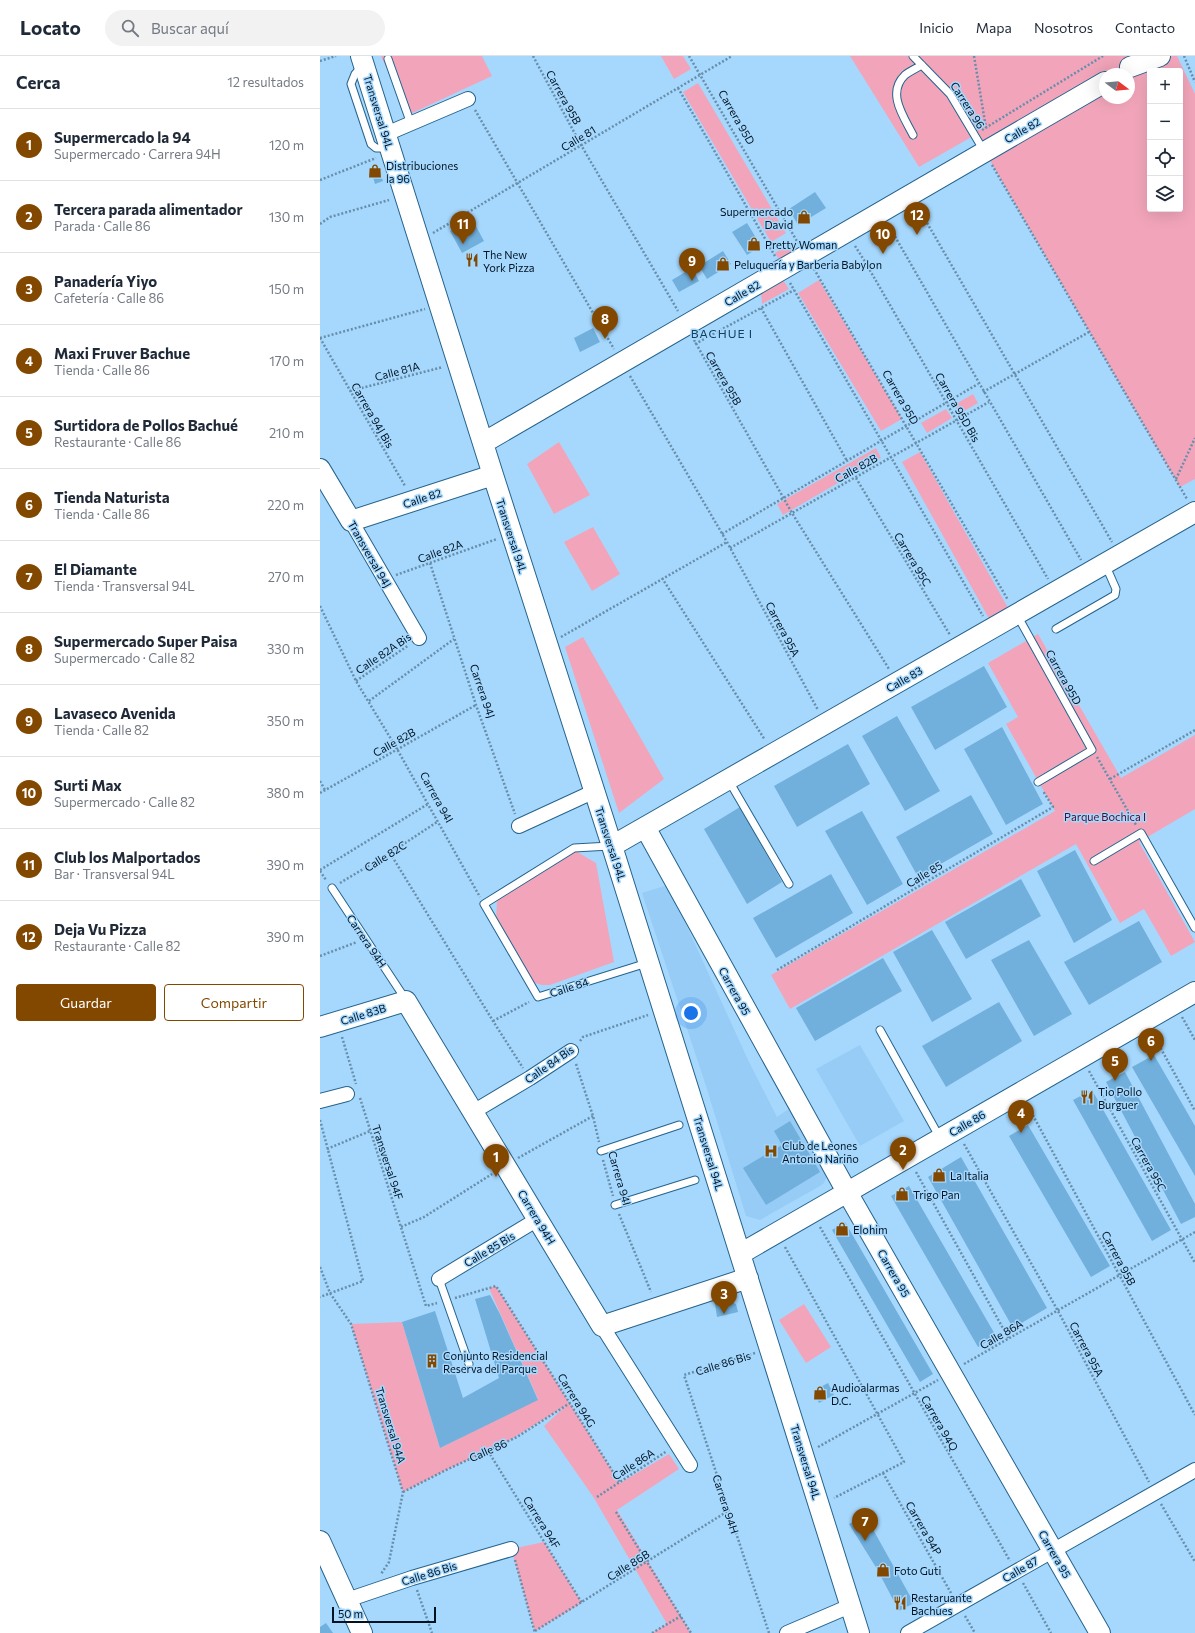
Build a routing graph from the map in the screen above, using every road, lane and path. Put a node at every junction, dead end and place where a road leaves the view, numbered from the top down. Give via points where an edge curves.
1 (336, 56) edge
2 (533, 56) edge
3 (689, 56) edge
4 (732, 56) edge
5 (912, 56) edge
6 (974, 56) edge
7 (1103, 56) edge
8 (1160, 56) edge
9 (1184, 56) edge
10 (388, 59) dead end
11 (363, 60) edge
12 (320, 61) edge
13 (922, 65) junction
14 (1131, 66) edge
15 (700, 75) junction
16 (1195, 82) edge
17 (1099, 85) edge
18 (678, 88) junction
19 (468, 99) joint
20 (411, 124) junction
21 (986, 128) junction
22 (913, 135) dead end
23 (974, 135) junction
24 (389, 145) junction
25 (581, 145) junction
26 (984, 152) junction
27 (320, 180) edge
28 (518, 183) junction
29 (405, 194) junction
30 (910, 195) junction
31 (880, 212) junction
32 (320, 224) edge
33 (432, 233) dead end
34 (845, 233) junction
35 (806, 256) junction
36 (782, 269) junction
37 (794, 290) junction
38 (429, 308) dead end
39 (761, 308) junction
40 (686, 325) junction
41 (1090, 332) junction
42 (320, 338) edge
43 (696, 344) junction
44 (622, 362) junction
45 (447, 366) dead end
46 (1014, 374) junction
47 (978, 384) junction
48 (350, 391) junction
49 (983, 392) junction
50 (946, 402) junction
51 (989, 402) junction
52 (957, 421) junction
53 (906, 426) junction
54 (1195, 438) edge
55 (882, 441) junction
56 (483, 444) junction
57 (916, 444) junction
58 (891, 458) junction
59 (847, 461) junction
60 (320, 469) edge
61 (493, 475) junction
62 (856, 478) junction
63 (1176, 479) junction
64 (784, 498) junction
65 (413, 500) junction
66 (1195, 512) edge
67 (792, 513) junction
68 (351, 521) junction
69 (722, 534) junction
70 (500, 538) dead end
71 (727, 542) junction
72 (730, 548) junction
73 (430, 563) junction
74 (1104, 564) junction
75 (662, 578) junction
76 (385, 579) junction
77 (1055, 592) junction
78 (320, 608) edge
79 (1016, 614) junction
80 (991, 629) junction
81 (1056, 629) dead end
82 (419, 638) joint
83 (560, 638) dead end
84 (454, 639) junction
85 (957, 648) junction
86 (356, 681) junction
87 (898, 682) junction
88 (369, 701) junction
89 (476, 705) junction
90 (826, 723) junction
91 (1195, 730) edge
92 (397, 749) junction
93 (1092, 750) junction
94 (773, 754) junction
95 (728, 779) junction
96 (1110, 779) junction
97 (320, 781) edge
98 (1038, 782) joint
99 (325, 790) junction
100 (595, 791) junction
101 (320, 793) edge
102 (428, 804) junction
103 (437, 822) junction
104 (519, 826) joint
105 (645, 827) junction
106 (1141, 833) junction
107 (612, 846) junction
108 (390, 853) junction
109 (1094, 862) dead end
110 (320, 870) edge
111 (789, 884) dead end
112 (332, 888) joint
113 (484, 904) junction
114 (1195, 928) edge
115 (365, 940) junction
116 (320, 956) edge
117 (649, 962) junction
118 (777, 970) dead end
119 (1195, 992) edge
120 (538, 997) junction
121 (406, 1001) junction
122 (650, 1014) dead end
123 (1180, 1014) dead end
124 (493, 1021) junction
125 (329, 1024) edge
126 (880, 1030) dead end
127 (1152, 1034) dead end
128 (1195, 1040) edge
129 (571, 1051) junction
130 (1089, 1071) dead end
131 (530, 1078) junction
132 (354, 1092) junction
133 (320, 1101) edge
134 (1029, 1108) dead end
135 (1195, 1111) edge
136 (473, 1112) junction
137 (320, 1120) edge
138 (678, 1125) dead end
139 (370, 1131) junction
140 (940, 1138) junction
141 (964, 1144) dead end
142 (327, 1149) junction
143 (601, 1151) junction
144 (915, 1170) dead end
145 (695, 1180) dead end
146 (847, 1192) junction
147 (615, 1205) junction
148 (538, 1219) junction
149 (816, 1220) dead end
150 (1195, 1232) edge
151 (1182, 1239) junction
152 (785, 1247) dead end
153 (740, 1254) junction
154 (1195, 1264) edge
155 (320, 1267) edge
156 (1119, 1275) junction
157 (748, 1278) junction
158 (439, 1279) joint
159 (330, 1293) junction
160 (320, 1297) edge
161 (448, 1300) junction
162 (426, 1306) joint
163 (658, 1307) junction
164 (1058, 1311) junction
165 (602, 1326) junction
166 (1009, 1338) junction
167 (762, 1351) dead end
168 (469, 1364) dead end
169 (951, 1372) junction
170 (684, 1375) joint
171 (914, 1393) junction
172 (570, 1403) junction
173 (878, 1414) junction
174 (1195, 1415) edge
175 (678, 1444) junction
176 (814, 1449) dead end
177 (488, 1451) junction
178 (690, 1465) dead end
179 (1195, 1470) edge
180 (883, 1473) junction
181 (620, 1483) junction
182 (403, 1492) junction
183 (1155, 1493) junction
184 (597, 1497) dead end
185 (830, 1500) dead end
186 (728, 1511) junction
187 (616, 1512) dead end
188 (320, 1541) edge
189 (511, 1549) joint
190 (1053, 1551) junction
191 (648, 1562) junction
192 (1195, 1562) edge
193 (1016, 1572) junction
194 (412, 1578) junction
195 (370, 1592) junction
196 (347, 1600) junction
197 (582, 1603) junction
198 (958, 1604) junction
199 (850, 1606) junction
200 (680, 1616) junction
201 (535, 1632) edge
202 (362, 1633) edge
203 (432, 1633) edge
204 (652, 1633) edge
205 (691, 1633) edge
206 (769, 1633) edge
207 (787, 1633) edge
208 (859, 1633) edge
209 (908, 1633) edge
210 (974, 1633) edge
211 (1051, 1633) edge
212 (1100, 1633) edge

1 - 12 path
2 - 25 path, Carrera 95B
3 - 15 path, Carrera 95D
4 - 15 path, Calle 81
5 - 13 lane, Carrera 96
6 - 21 path
7 - 21 path
8 - 14 street
9 - 16 path
10 - 20 lane
11 - 24 street, Transversal 94L
13 - 22 lane via 905,75 897,89 896,99
13 - 23 lane, Carrera 96 via 950,94
15 - 18 path, Calle 81
15 - 35 path, Carrera 95D
17 - 26 street, Calle 82
18 - 25 path, Calle 81
18 - 36 path
19 - 20 street
19 - 28 path, Carrera 95A
20 - 24 street
21 - 23 path
23 - 26 lane, Carrera 96
24 - 27 path
24 - 29 street, Transversal 94L
25 - 28 path, Calle 81
25 - 40 path, Carrera 95B
26 - 30 street, Calle 82
26 - 41 path
28 - 33 path, Calle 81
28 - 44 path, Carrera 95A
29 - 32 path via 330,217
29 - 56 street, Transversal 94L
30 - 31 street, Calle 82
30 - 46 path
31 - 34 street, Calle 82
31 - 47 path
34 - 35 street, Calle 82
34 - 50 path, Carrera 95D Bis via 864,260
35 - 36 street, Calle 82
35 - 53 path, Carrera 95D
36 - 37 path
36 - 40 street, Calle 82
37 - 39 path
37 - 55 path
38 - 42 path
39 - 43 path
39 - 59 path
40 - 43 path, Carrera 95B
40 - 44 street, Calle 82
41 - 46 path
41 - 63 path
42 - 48 path, Carrera 94J Bis
43 - 64 path, Carrera 95B
44 - 56 street, Calle 82
44 - 69 path, Carrera 95A
45 - 48 path, Calle 81A
46 - 49 path
46 - 74 path
47 - 49 path
47 - 50 path, Calle 82B
48 - 65 path, Carrera 94J Bis
49 - 51 path
50 - 52 path, Carrera 95D Bis
50 - 53 path, Calle 82B
51 - 52 path, Calle 82B
51 - 74 path
52 - 57 path, Calle 82B
52 - 77 path, Carrera 95D Bis
53 - 55 path, Calle 82B
53 - 57 path, Carrera 95D
54 - 63 path
55 - 58 path
55 - 59 path, Calle 82B
56 - 61 street, Transversal 94L
57 - 58 path, Calle 82B
57 - 79 path, Carrera 95D
58 - 62 path, Calle 82B
58 - 80 path
59 - 64 path, Calle 82B
60 - 68 street, Transversal 94J
61 - 65 street, Calle 82
61 - 100 street, Transversal 94L
62 - 67 path, Calle 82B
62 - 85 path, Carrera 95C
63 - 66 path
64 - 67 path, Carrera 95B
64 - 69 path, Calle 82B
65 - 68 street, Calle 82
66 - 74 street, Calle 83
67 - 72 path, Calle 82B
67 - 87 path, Carrera 95B
68 - 76 street, Transversal 94J
69 - 71 path, Carrera 95A
70 - 73 path, Calle 82A
71 - 72 path, Carrera 95A
71 - 75 path
72 - 90 path, Carrera 95A
73 - 76 path, Calle 82A
73 - 84 path, Carrera 94J
74 - 77 street, Calle 83
74 - 81 lane via 1116,589 1115,595
75 - 83 path
75 - 94 path
76 - 82 street, Transversal 94J
77 - 79 street, Calle 83
78 - 86 path, Carrera 94I
79 - 80 street, Calle 83
79 - 93 lane, Carrera 95D
80 - 85 street, Calle 83
82 - 86 path, Calle 82A Bis
84 - 88 path
84 - 89 path, Carrera 94J
85 - 87 street, Calle 83
86 - 88 path, Carrera 94I
87 - 90 street, Calle 83
88 - 92 path, Carrera 94I
89 - 92 path, Calle 82B
89 - 104 path, Carrera 94J
90 - 94 street, Calle 83
91 - 96 path
92 - 99 path, Calle 82B
92 - 102 path, Carrera 94I
93 - 96 path
93 - 98 lane
94 - 95 street, Calle 83
95 - 105 street, Calle 83
95 - 111 lane
96 - 106 path
97 - 99 path
98 - 118 path, Calle 85 via 1053,807
99 - 101 path, Calle 82B
100 - 104 street
100 - 107 street, Transversal 94L
102 - 103 path, Carrera 94I
102 - 110 path
103 - 108 path, Calle 82C
103 - 113 path, Carrera 94I
105 - 107 street, Calle 83
105 - 146 street, Carrera 95
106 - 109 lane
106 - 114 lane
107 - 113 lane via 574,848
107 - 117 street, Transversal 94L
108 - 112 path, Calle 82C
108 - 124 path
112 - 115 lane, Carrera 94H
113 - 120 lane
115 - 116 path
115 - 121 lane, Carrera 94H
117 - 120 lane, Calle 84
117 - 153 street, Transversal 94L
119 - 140 street, Calle 86
120 - 124 path, Calle 84
121 - 125 street, Calle 83B
121 - 136 street, Carrera 94H
122 - 129 path, Calle 84 Bis via 583,1037
123 - 128 path
124 - 131 path
125 - 132 path, Transversal 94F
126 - 140 lane
127 - 135 path
129 - 131 street, Calle 84 Bis
129 - 143 path, Carrera 94I via 593,1116
130 - 151 path, Carrera 95C
131 - 136 street, Calle 84 Bis
132 - 133 street
132 - 139 path, Transversal 94F
134 - 156 path, Carrera 95B
136 - 148 street, Carrera 94H
137 - 142 path
138 - 143 lane
139 - 142 path
139 - 162 path, Transversal 94F
140 - 146 street, Calle 86
141 - 164 path, Carrera 95A
142 - 159 path via 363,1281
143 - 147 path, Carrera 94I
144 - 166 path
145 - 147 lane
146 - 153 street, Calle 86
146 - 169 street, Carrera 95
147 - 163 path, Carrera 94I
148 - 158 street, Calle 85 Bis
148 - 165 street, Carrera 94H
149 - 171 path, Carrera 94Q
150 - 151 path, Calle 86A
151 - 154 path, Carrera 95C
151 - 156 path, Calle 86A
152 - 173 path
153 - 157 street, Transversal 94L
155 - 159 path, Transversal 94A
156 - 164 path, Calle 86A
156 - 174 path, Carrera 95B
157 - 163 street
157 - 199 street, Transversal 94L
158 - 161 lane
159 - 160 path
159 - 182 path, Transversal 94A via 351,1324
161 - 162 path, Carrera 94G
161 - 168 lane
161 - 172 path, Carrera 94G via 496,1286
163 - 165 street
164 - 166 path, Calle 86A
164 - 183 path, Carrera 95A
165 - 175 street, Carrera 94H
166 - 169 path, Calle 86A
167 - 170 path, Calle 86 Bis
169 - 171 path, Calle 86A
169 - 190 street, Carrera 95
170 - 186 path, Carrera 94H
171 - 173 path, Calle 86A
171 - 193 path, Carrera 94Q
172 - 177 path, Calle 86 via 517,1438
172 - 181 path, Carrera 94G
173 - 176 path, Calle 86A
173 - 180 path via 904,1462
175 - 178 street, Carrera 94H
175 - 181 path, Calle 86A
177 - 182 path, Calle 86
177 - 197 path, Carrera 94F
179 - 183 street, Calle 87
180 - 185 path
180 - 198 path, Carrera 94P
181 - 184 path, Calle 86A
182 - 195 path, Transversal 94A via 389,1562
183 - 190 street, Calle 87
183 - 192 path, Carrera 95A
186 - 191 path, Calle 86B
186 - 206 path, Carrera 94H
187 - 191 path
188 - 196 street
189 - 194 street, Calle 86 Bis
189 - 201 path
190 - 193 street, Calle 87
190 - 212 street, Carrera 95
191 - 197 path, Calle 86B
191 - 200 path
193 - 198 street, Calle 87
193 - 211 path, Carrera 94Q
194 - 195 street, Calle 86 Bis
194 - 203 path
195 - 196 street, Calle 86 Bis
196 - 202 street
197 - 201 path, Calle 86B
198 - 209 street, Calle 87
198 - 210 path, Carrera 94P
199 - 207 street
199 - 208 street, Transversal 94L
200 - 204 path
200 - 205 path

